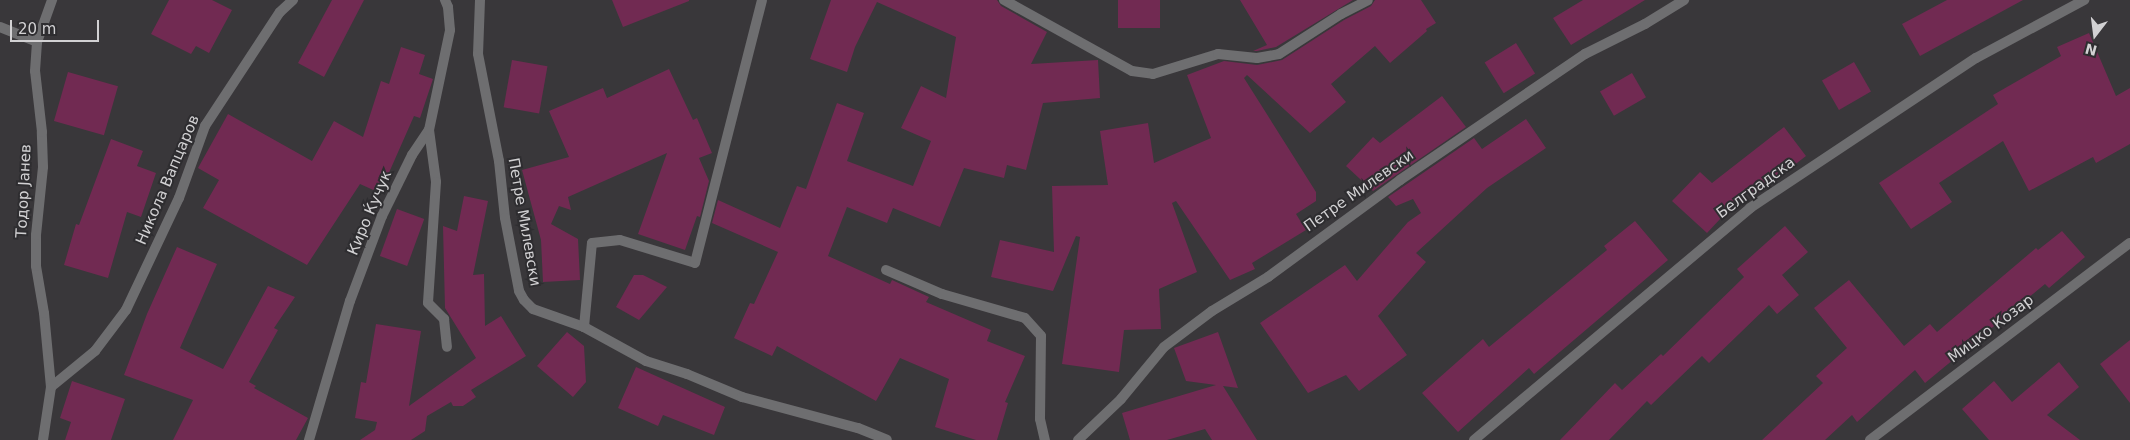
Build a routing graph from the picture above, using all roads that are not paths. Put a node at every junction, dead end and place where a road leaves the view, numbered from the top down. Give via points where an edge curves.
1 (52, 0) edge
2 (293, 0) edge
3 (444, 0) edge
4 (480, 0) edge
5 (762, 0) edge
6 (1004, 0) edge
7 (1368, 0) edge
8 (1684, 0) edge
9 (2084, 0) edge
10 (0, 27) edge
11 (37, 42) junction
12 (428, 130) junction
13 (2130, 243) edge
14 (886, 270) dead end
15 (584, 327) junction
16 (447, 347) dead end
17 (52, 386) junction
18 (43, 440) edge
19 (309, 440) edge
20 (886, 440) edge
21 (1045, 440) edge
22 (1078, 440) edge
23 (1474, 440) edge
24 (1870, 440) edge

1 - 11 street, Тодор Јанев
2 - 17 street, Никола Вапцаров via 280,12 205,126 179,198 126,310 95,351
3 - 12 street, Киро Ќучук via 448,7 450,30
4 - 15 street, Петре Милевски via 478,54 519,291 533,309
5 - 15 street via 695,263 620,240 592,243
6 - 7 street via 1132,71 1153,74 1218,54 1257,58 1279,54
8 - 22 street, Петре Милевски via 1585,54 1400,180 1260,282 1212,311 1164,347 1121,400
9 - 23 street, Белградска via 1976,58 1750,208
10 - 11 street
11 - 17 street, Тодор Јанев via 35,71 43,167 36,266
12 - 16 street via 436,182 428,303 444,319
12 - 19 street, Киро Ќучук via 412,154 379,224 350,301
13 - 24 street, Мицко Козар
14 - 21 street via 942,294 1025,318 1041,336 1040,419
15 - 20 street, Петре Милевски via 646,361 742,397 858,428
17 - 18 street, Тодор Јанев

